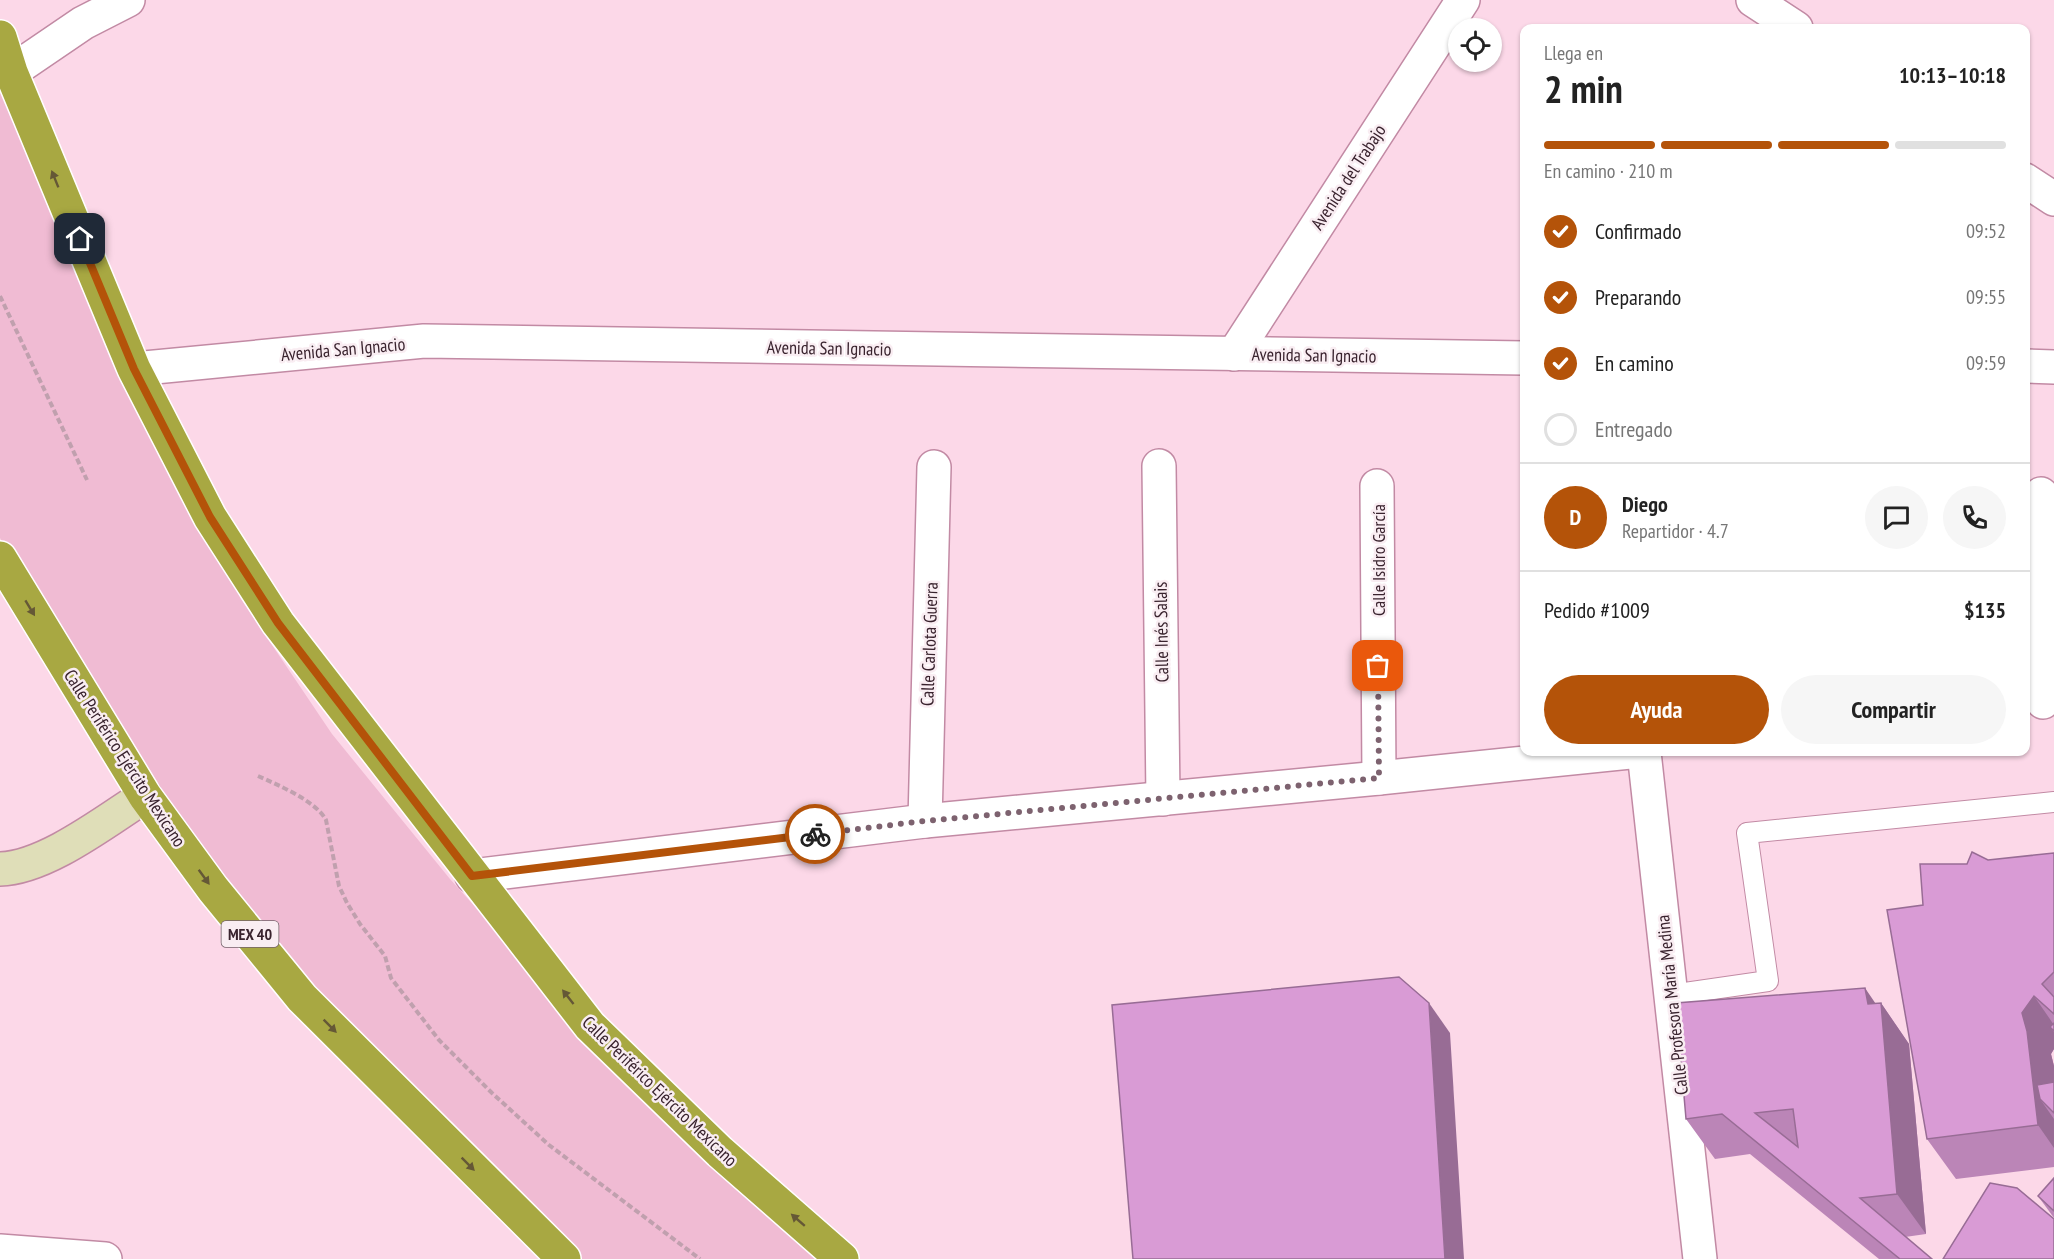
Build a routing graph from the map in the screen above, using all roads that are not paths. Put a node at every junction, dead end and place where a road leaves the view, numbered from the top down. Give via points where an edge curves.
1 (128, 0) edge
2 (1463, 0) edge
3 (1753, 0) edge
4 (1790, 24) edge
5 (0, 37) edge
6 (11, 72) junction
7 (2030, 183) edge
8 (2054, 199) edge
9 (1234, 354) junction
10 (1520, 358) edge
11 (2030, 366) edge
12 (2054, 367) edge
13 (134, 369) junction
14 (1159, 466) dead end
15 (934, 467) dead end
16 (1377, 486) dead end
17 (2041, 494) dead end
18 (0, 558) edge
19 (2040, 702) edge
20 (1570, 756) edge
21 (1644, 756) edge
22 (1379, 778) junction
23 (145, 796) junction
24 (1163, 799) junction
25 (2054, 802) edge
26 (925, 821) junction
27 (0, 869) edge
28 (472, 876) junction
29 (1671, 995) junction
30 (0, 1251) edge
31 (561, 1258) edge
32 (105, 1259) edge
33 (842, 1259) edge
34 (1700, 1259) edge

1 - 6 street via 83,23
2 - 9 street, Avenida del Trabajo
3 - 4 street
5 - 6 highway, Calle Periférico Ejército Mexicano
13 -> 6 highway, Calle Periférico Ejército Mexicano
7 - 8 street
9 - 10 street, Avenida San Ignacio
9 - 13 street, Avenida San Ignacio via 424,342
11 - 12 street
13 - 28 highway, Calle Periférico Ejército Mexicano via 210,517 278,623
14 - 24 street, Calle Inés Salais
15 - 26 street, Calle Carlota Guerra
16 - 22 street, Calle Isidro García
17 - 19 street
18 -> 23 highway, Calle Periférico Ejército Mexicano / MEX 40
20 - 22 street
21 - 29 street, Calle Profesora María Medina
22 - 24 street
23 - 27 main road via 37,861
23 -> 31 highway, Calle Periférico Ejército Mexicano / MEX 40 via 213,889 302,998
24 - 26 street
25 - 29 lane via 1748,833 1768,981
26 - 28 street
33 -> 28 highway, Calle Periférico Ejército Mexicano via 720,1152 590,1026
29 - 34 street, Calle Profesora María Medina
30 - 32 street

